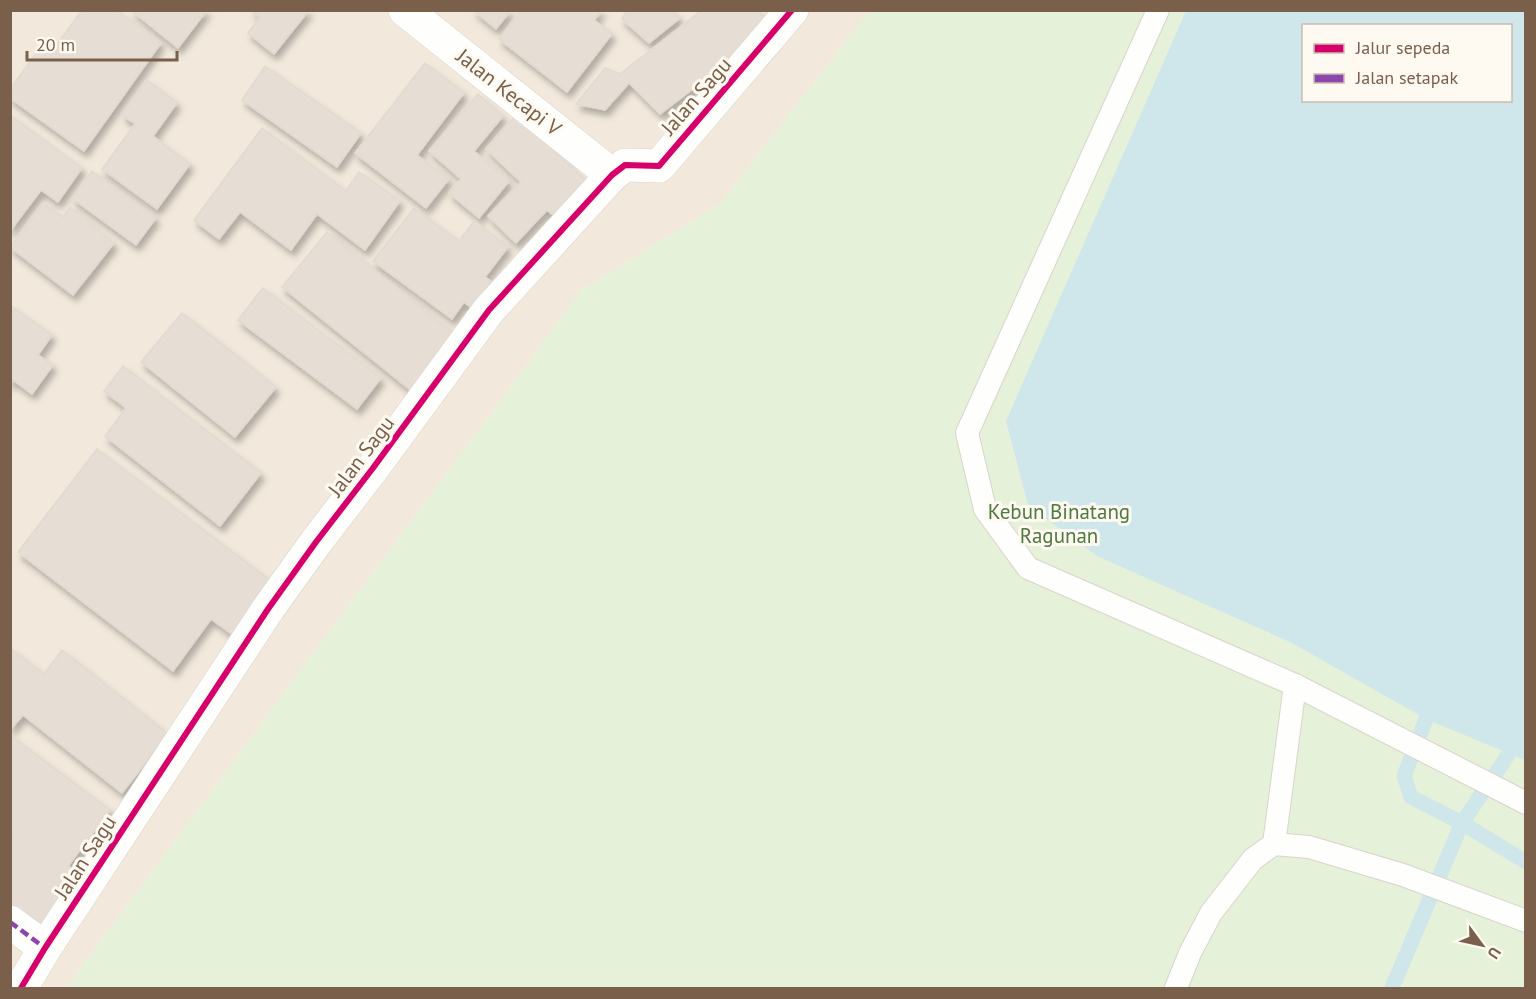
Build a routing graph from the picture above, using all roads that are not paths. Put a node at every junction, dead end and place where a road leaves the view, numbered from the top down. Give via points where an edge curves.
1 (405, 10) edge
2 (792, 10) edge
3 (1158, 10) edge
4 (612, 175) junction
5 (1294, 685) junction
6 (1526, 803) edge
7 (1274, 844) junction
8 (1526, 921) edge
9 (10, 922) edge
10 (45, 948) junction
11 (21, 988) edge
12 (1176, 988) edge

1 - 4 street, Jalan Kecapi V
2 - 4 street, Jalan Sagu via 658,166 625,165
3 - 5 lane via 967,433 985,509 1028,568
4 - 10 street, Jalan Sagu via 489,310 316,542
5 - 6 lane
5 - 7 lane
7 - 8 lane via 1309,847 1403,875
7 - 12 lane via 1253,859 1211,913
9 - 10 street
10 - 11 street, Jalan Sagu

